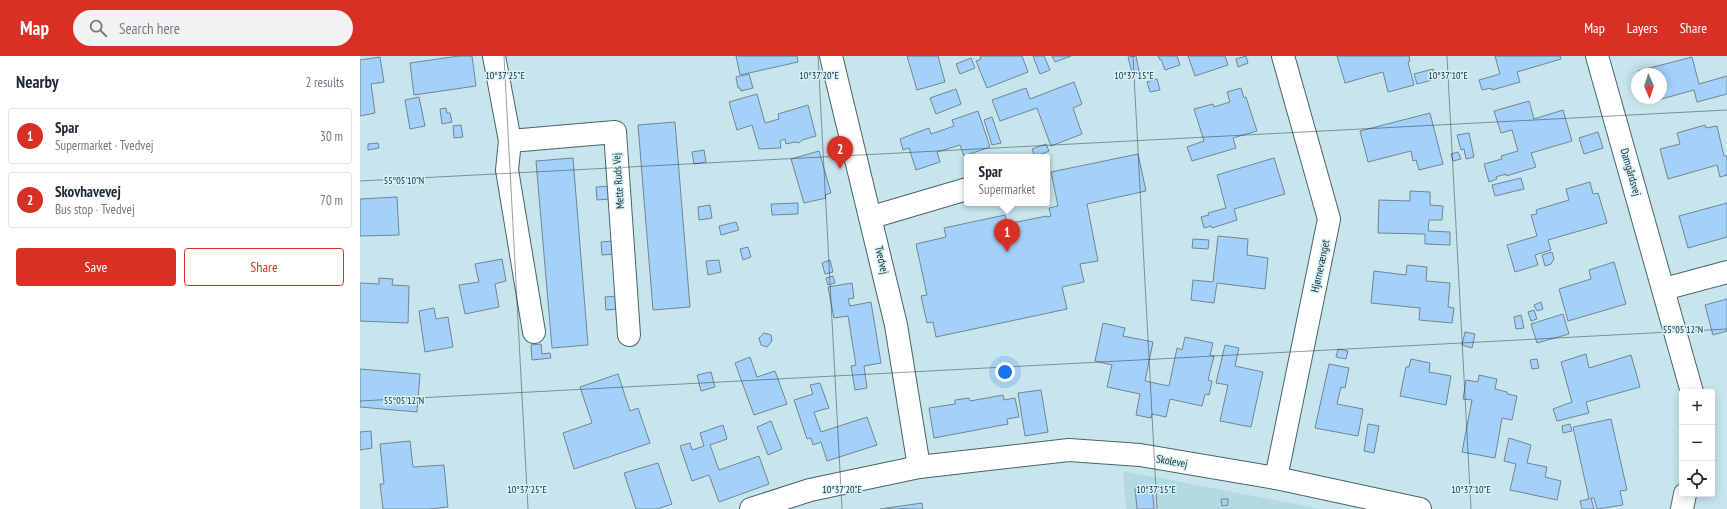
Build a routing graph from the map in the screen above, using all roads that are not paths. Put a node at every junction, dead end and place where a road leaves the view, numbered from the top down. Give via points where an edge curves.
1 (494, 56) edge
2 (831, 56) edge
3 (1283, 56) edge
4 (1597, 56) edge
5 (510, 141) junction
6 (964, 190) edge
7 (872, 217) junction
8 (1727, 272) edge
9 (1664, 289) junction
10 (534, 332) dead end
11 (629, 335) dead end
12 (1691, 389) edge
13 (919, 467) junction
14 (1276, 478) junction
15 (1685, 497) edge
16 (751, 509) edge
17 (1420, 509) edge
18 (1682, 509) edge

1 - 5 street
2 - 7 street, Tvedvej
3 - 14 street, Hjørnevænget via 1329,219
4 - 9 street, Damgårdsvej
5 - 10 street via 507,170
5 - 11 street, Mette Ruds Vej via 615,132
6 - 7 street
7 - 13 street, Tvedvej via 896,325
8 - 9 street
9 - 12 street, Damgårdsvej
13 - 14 street, Skolevej via 1069,450 1140,455
13 - 16 street, Skolevej via 810,490
14 - 17 street, Skolevej
15 - 18 street

